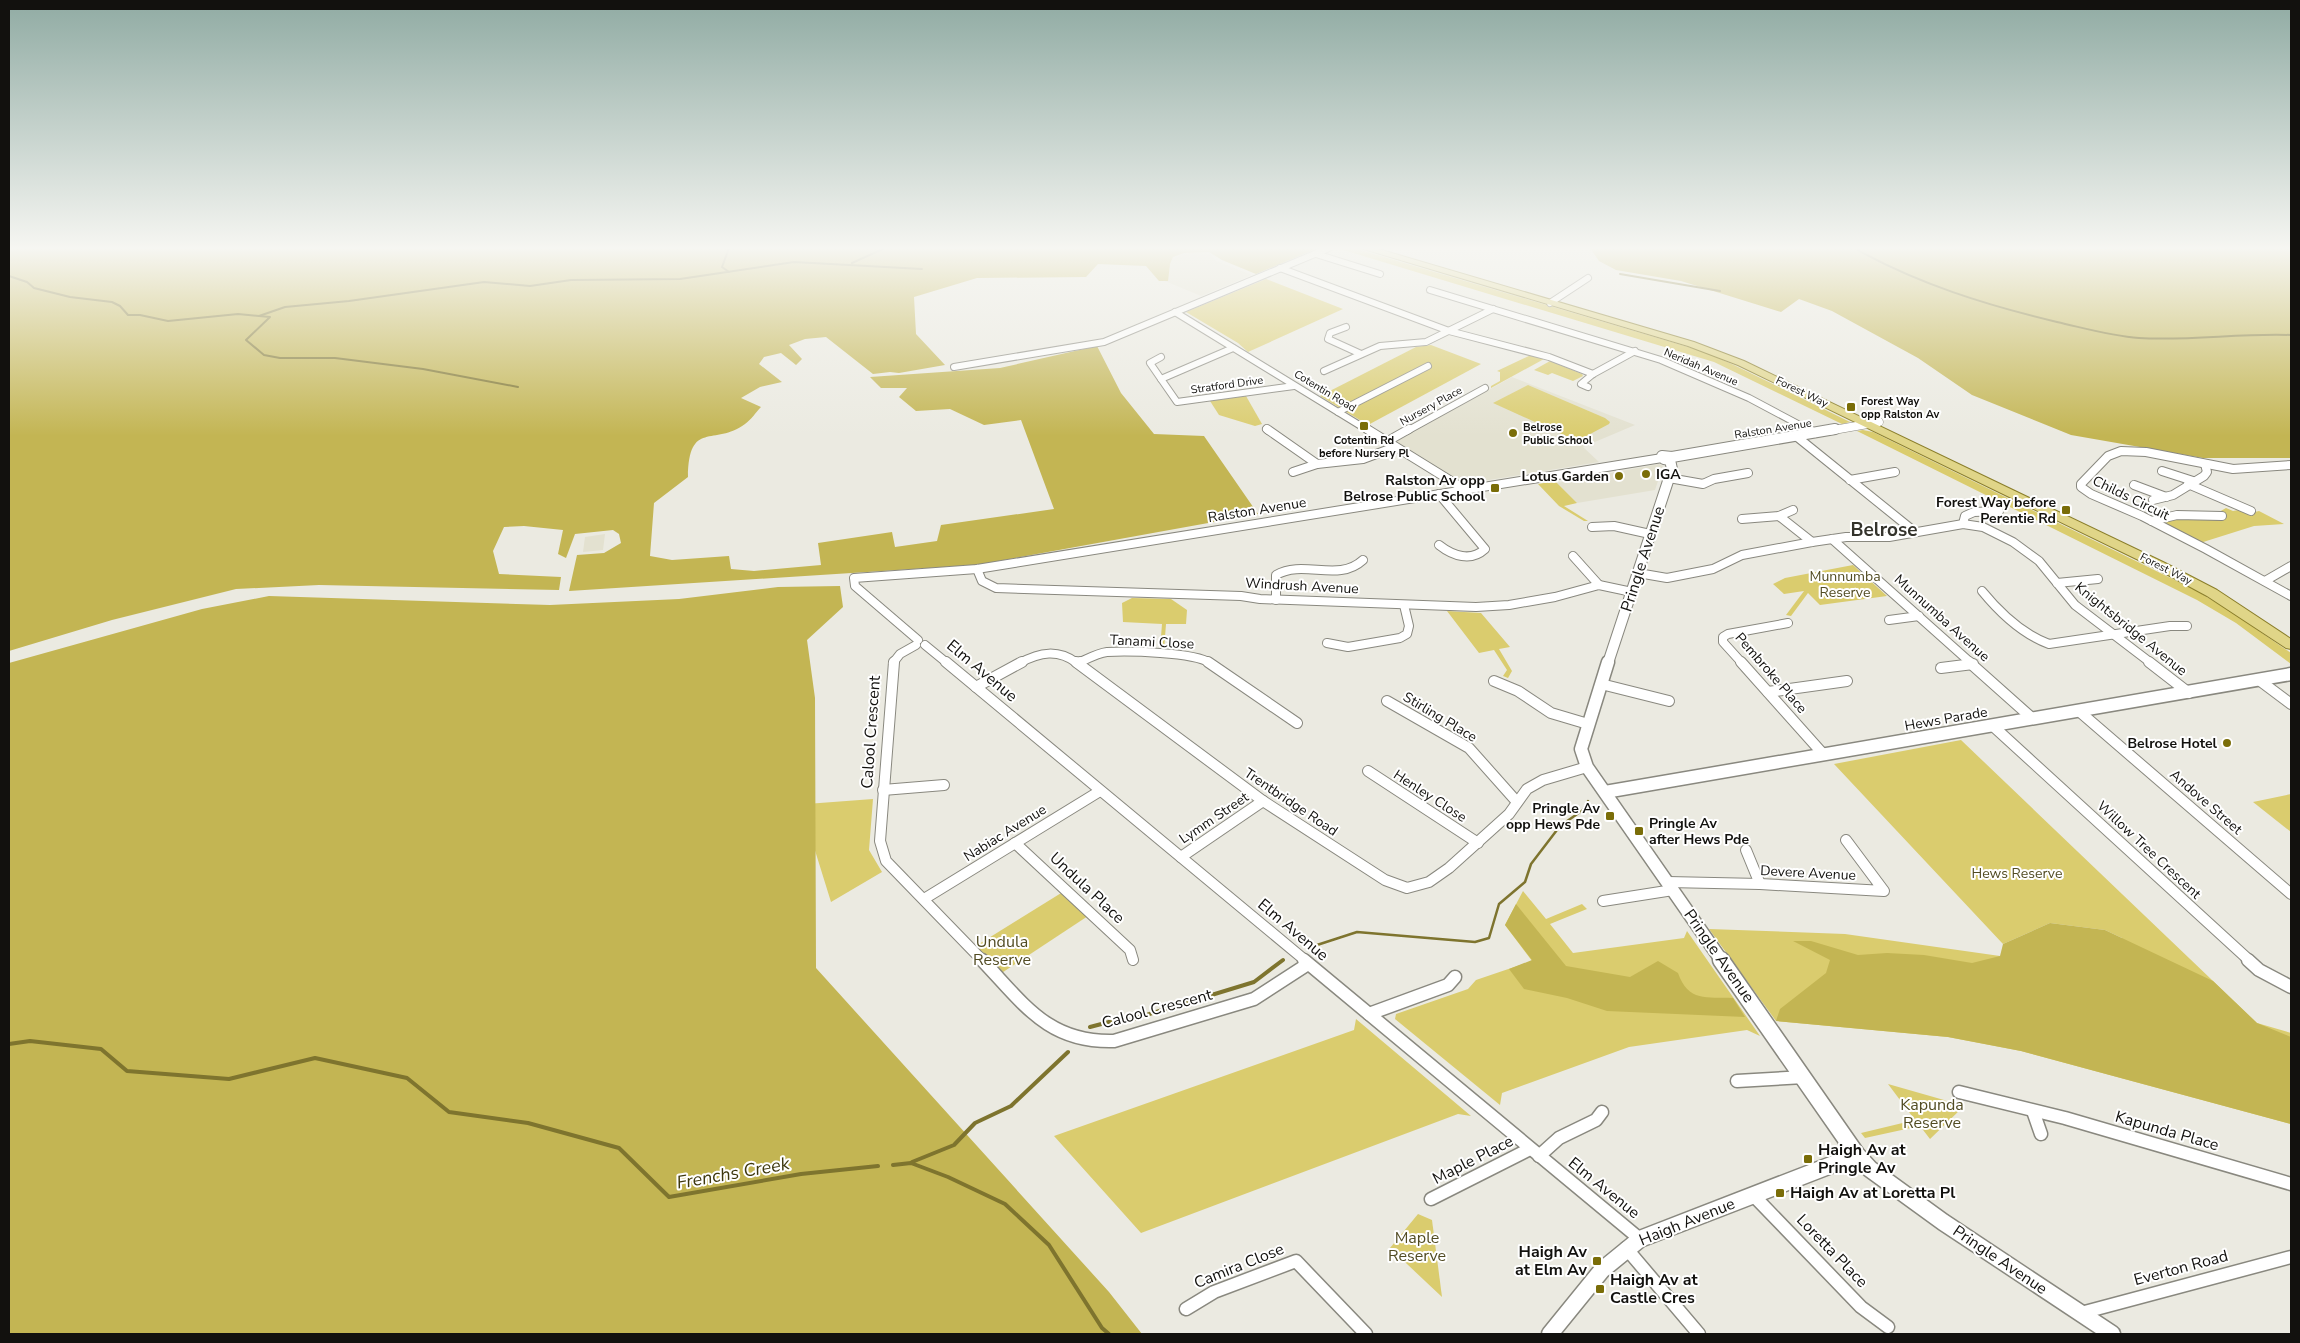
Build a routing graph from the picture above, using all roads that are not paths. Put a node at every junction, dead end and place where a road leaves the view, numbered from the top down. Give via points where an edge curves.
1 (1178, 311) edge
2 (1394, 311) edge
3 (1490, 311) edge
4 (1499, 311) edge
5 (1586, 311) edge
6 (1175, 312) junction
7 (1346, 327) dead end
8 (1449, 331) junction
9 (1233, 348) junction
10 (1635, 351) junction
11 (1361, 354) junction
12 (1161, 357) dead end
13 (1428, 366) dead end
14 (954, 367) dead end
15 (1324, 371) dead end
16 (1593, 374) junction
17 (1162, 379) junction
18 (1294, 386) junction
19 (1588, 387) dead end
20 (1485, 388) dead end
21 (1338, 412) junction
22 (1873, 423) junction
23 (1266, 429) dead end
24 (1815, 433) junction
25 (1796, 436) junction
26 (1386, 442) junction
27 (1395, 447) junction
28 (1668, 458) junction
29 (1317, 464) junction
30 (2205, 464) junction
31 (2291, 465) edge
32 (2162, 470) dead end
33 (1293, 472) dead end
34 (1895, 472) dead end
35 (1748, 473) dead end
36 (1669, 478) junction
37 (1850, 480) junction
38 (2191, 482) junction
39 (2134, 485) dead end
40 (1464, 489) junction
41 (1439, 494) junction
42 (2167, 497) junction
43 (2153, 500) dead end
44 (1793, 510) dead end
45 (1999, 511) dead end
46 (2251, 512) dead end
47 (1779, 516) junction
48 (2222, 516) dead end
49 (1742, 519) dead end
50 (2152, 521) junction
51 (1963, 524) junction
52 (1592, 527) dead end
53 (1915, 532) junction
54 (1650, 534) junction
55 (1832, 539) junction
56 (1812, 542) junction
57 (1439, 546) dead end
58 (1573, 556) dead end
59 (1362, 560) dead end
60 (2291, 566) edge
61 (977, 569) junction
62 (1638, 573) junction
63 (854, 578) joint
64 (2098, 579) dead end
65 (2264, 581) junction
66 (2057, 583) junction
67 (1599, 585) junction
68 (1982, 591) dead end
69 (1632, 592) junction
70 (2291, 596) edge
71 (1276, 600) junction
72 (1404, 605) junction
73 (1919, 616) junction
74 (1889, 620) dead end
75 (1788, 623) dead end
76 (2187, 626) dead end
77 (2114, 635) junction
78 (2291, 635) edge
79 (1327, 643) dead end
80 (920, 644) junction
81 (2291, 645) edge
82 (1078, 663) junction
83 (1973, 664) junction
84 (1942, 668) dead end
85 (2291, 674) edge
86 (1846, 680) dead end
87 (2259, 680) junction
88 (1494, 681) dead end
89 (1601, 684) junction
90 (976, 687) junction
91 (1768, 692) junction
92 (2189, 693) junction
93 (1387, 701) dead end
94 (1669, 701) dead end
95 (2291, 704) edge
96 (2080, 712) junction
97 (2033, 719) junction
98 (1297, 723) dead end
99 (1588, 724) junction
100 (1993, 726) junction
101 (1824, 755) junction
102 (1587, 767) junction
103 (1368, 771) dead end
104 (944, 785) dead end
105 (883, 790) junction
106 (1100, 791) junction
107 (1605, 792) junction
108 (1263, 801) junction
109 (1517, 802) junction
110 (1846, 840) dead end
111 (1015, 843) junction
112 (1478, 843) junction
113 (1746, 850) dead end
114 (1181, 857) junction
115 (1760, 884) junction
116 (1671, 886) junction
117 (2291, 894) edge
118 (924, 899) junction
119 (1603, 901) dead end
120 (1133, 960) dead end
121 (1308, 964) junction
122 (1455, 977) dead end
123 (2291, 987) edge
124 (1369, 1014) junction
125 (1804, 1077) junction
126 (1737, 1081) dead end
127 (1959, 1092) dead end
128 (2033, 1111) junction
129 (1602, 1112) dead end
130 (2041, 1134) dead end
131 (1535, 1152) junction
132 (1856, 1155) junction
133 (2291, 1184) edge
134 (1754, 1196) junction
135 (1431, 1199) dead end
136 (1633, 1243) junction
137 (2291, 1258) edge
138 (1186, 1308) dead end
139 (2080, 1313) junction
140 (1888, 1327) dead end
141 (1366, 1334) edge
142 (1550, 1334) edge
143 (1699, 1334) edge
144 (2112, 1334) edge

1 - 6 street
2 - 8 street
3 - 8 street
4 - 10 street, Neridah Avenue
5 - 22 main road, Forest Way via 1725,350
6 - 9 street, Cotentin Road
6 - 14 street via 1097,343
7 - 11 street via 1330,333 1328,339
8 - 11 street via 1424,343 1384,345
8 - 16 street via 1494,346 1549,357
9 - 17 street, Stratford Drive
9 - 18 street, Cotentin Road
10 - 16 street
10 - 24 street, Neridah Avenue via 1749,398
11 - 15 street
12 - 17 street via 1150,363
13 - 21 street
16 - 19 street via 1580,384
17 - 18 street, Stratford Drive via 1177,402
18 - 21 street, Cotentin Road
20 - 26 street, Nursery Place
21 - 26 street, Cotentin Road
22 - 24 street, Ralston Avenue
22 - 78 main road, Forest Way via 2177,566 2243,603
22 - 81 main road, Forest Way via 2182,576
23 - 29 street
24 - 25 street, Ralston Avenue
25 - 28 street, Ralston Avenue
25 - 37 street
26 - 27 street, Cotentin Road
27 - 29 street via 1363,459
27 - 40 street, Cotentin Road
28 - 36 street, Pringle Avenue via 1673,466
28 - 40 street, Ralston Avenue
29 - 33 street
30 - 31 street, Childs Circuit via 2243,470
30 - 38 street via 2207,472
30 - 50 street, Childs Circuit via 2146,452 2121,451 2108,456 2081,484 2091,494
32 - 38 street
34 - 37 street
35 - 36 street via 1703,484
36 - 54 street, Pringle Avenue
37 - 53 street
38 - 42 street
38 - 46 street
39 - 42 street
40 - 41 street, Ralston Avenue
41 - 57 street via 1485,549 1477,554 1461,556 1450,554
41 - 61 street, Ralston Avenue
42 - 43 street
44 - 47 street
45 - 51 street via 1974,512 1965,516
47 - 49 street
47 - 56 street
48 - 50 street via 2195,514
50 - 65 street, Childs Circuit
51 - 53 street, Knightsbridge Avenue
51 - 66 street, Knightsbridge Avenue via 1983,528 2013,542 2039,561
52 - 54 street via 1602,524
53 - 55 street, Knightsbridge Avenue via 1877,538
54 - 62 street, Pringle Avenue
55 - 56 street, Knightsbridge Avenue
55 - 73 street, Munnumba Avenue
56 - 62 street, Knightsbridge Avenue via 1742,555 1713,570 1667,578
58 - 67 street
59 - 71 street via 1353,568 1339,571 1289,570 1278,573
60 - 65 street
61 - 63 street, Ralston Avenue
61 - 71 street, Windrush Avenue via 982,581 996,588
62 - 69 street, Pringle Avenue
63 - 80 street, Elm Avenue via 855,586
64 - 66 street
65 - 70 street, Childs Circuit
66 - 77 street, Knightsbridge Avenue via 2075,605
67 - 69 street, Windrush Avenue
67 - 72 street, Windrush Avenue via 1494,607
68 - 77 street via 2042,642 2056,644
69 - 89 street, Pringle Avenue
71 - 72 street, Windrush Avenue
72 - 79 street via 1409,626 1408,634 1400,638 1348,647
73 - 74 street
73 - 83 street, Munnumba Avenue
75 - 91 street, Pembroke Place via 1723,637 1723,642
76 - 77 street
77 - 92 street, Knightsbridge Avenue
80 - 90 street, Elm Avenue
80 - 105 street, Calool Crescent via 900,654 892,664
82 - 90 street, Trentbridge Road via 1058,653 1037,654
82 - 98 street, Tanami Close via 1105,652 1184,655 1205,660
82 - 108 street, Trentbridge Road
83 - 84 street
83 - 97 street, Munnumba Avenue
85 - 87 street, Hews Parade
86 - 91 street
87 - 92 street, Hews Parade
87 - 95 street
88 - 99 street via 1518,691 1551,713
89 - 94 street
89 - 99 street, Pringle Avenue
90 - 106 street, Elm Avenue
91 - 101 street, Pembroke Place
92 - 96 street, Hews Parade
93 - 109 street, Stirling Place via 1469,748
96 - 97 street, Hews Parade
96 - 117 street, Andove Street
97 - 100 street, Hews Parade
99 - 102 street, Pringle Avenue via 1581,749
100 - 101 street, Hews Parade
100 - 123 street, Willow Tree Crescent via 2259,970
101 - 107 street, Hews Parade
102 - 107 street, Pringle Avenue
102 - 109 street, Trentbridge Road via 1543,780 1527,789
103 - 112 street, Henley Close
104 - 105 street
105 - 118 street, Calool Crescent via 880,841 886,861
106 - 111 street, Nabiac Avenue
106 - 114 street, Elm Avenue
107 - 116 street, Pringle Avenue
108 - 112 street, Trentbridge Road via 1385,880 1407,888 1428,882
108 - 114 street, Lymm Street
109 - 112 street, Trentbridge Road
110 - 115 street, Devere Avenue via 1884,891
111 - 118 street, Nabiac Avenue
111 - 120 street, Undula Place via 1130,950
113 - 115 street
114 - 121 street, Elm Avenue
115 - 116 street, Devere Avenue
116 - 119 street, Devere Avenue
116 - 125 street, Pringle Avenue
118 - 121 street, Calool Crescent via 1037,1017 1070,1038 1092,1042 1114,1041 1254,998
121 - 124 street, Elm Avenue
122 - 124 street via 1448,985
124 - 131 street, Elm Avenue
125 - 126 street
125 - 132 street, Pringle Avenue
127 - 128 street, Kapunda Place
128 - 130 street
128 - 133 street, Kapunda Place
129 - 131 street, Maple Place via 1596,1120
131 - 135 street, Maple Place
131 - 136 street, Elm Avenue
132 - 134 street, Haigh Avenue
132 - 139 street, Pringle Avenue via 1870,1169 1943,1222
134 - 136 street, Haigh Avenue
134 - 140 street, Loretta Place via 1861,1307
136 - 142 street, Haigh Avenue via 1600,1270
136 - 143 street
137 - 139 street, Everton Road
138 - 141 street, Camira Close via 1214,1292 1296,1261
139 - 144 street, Pringle Avenue

